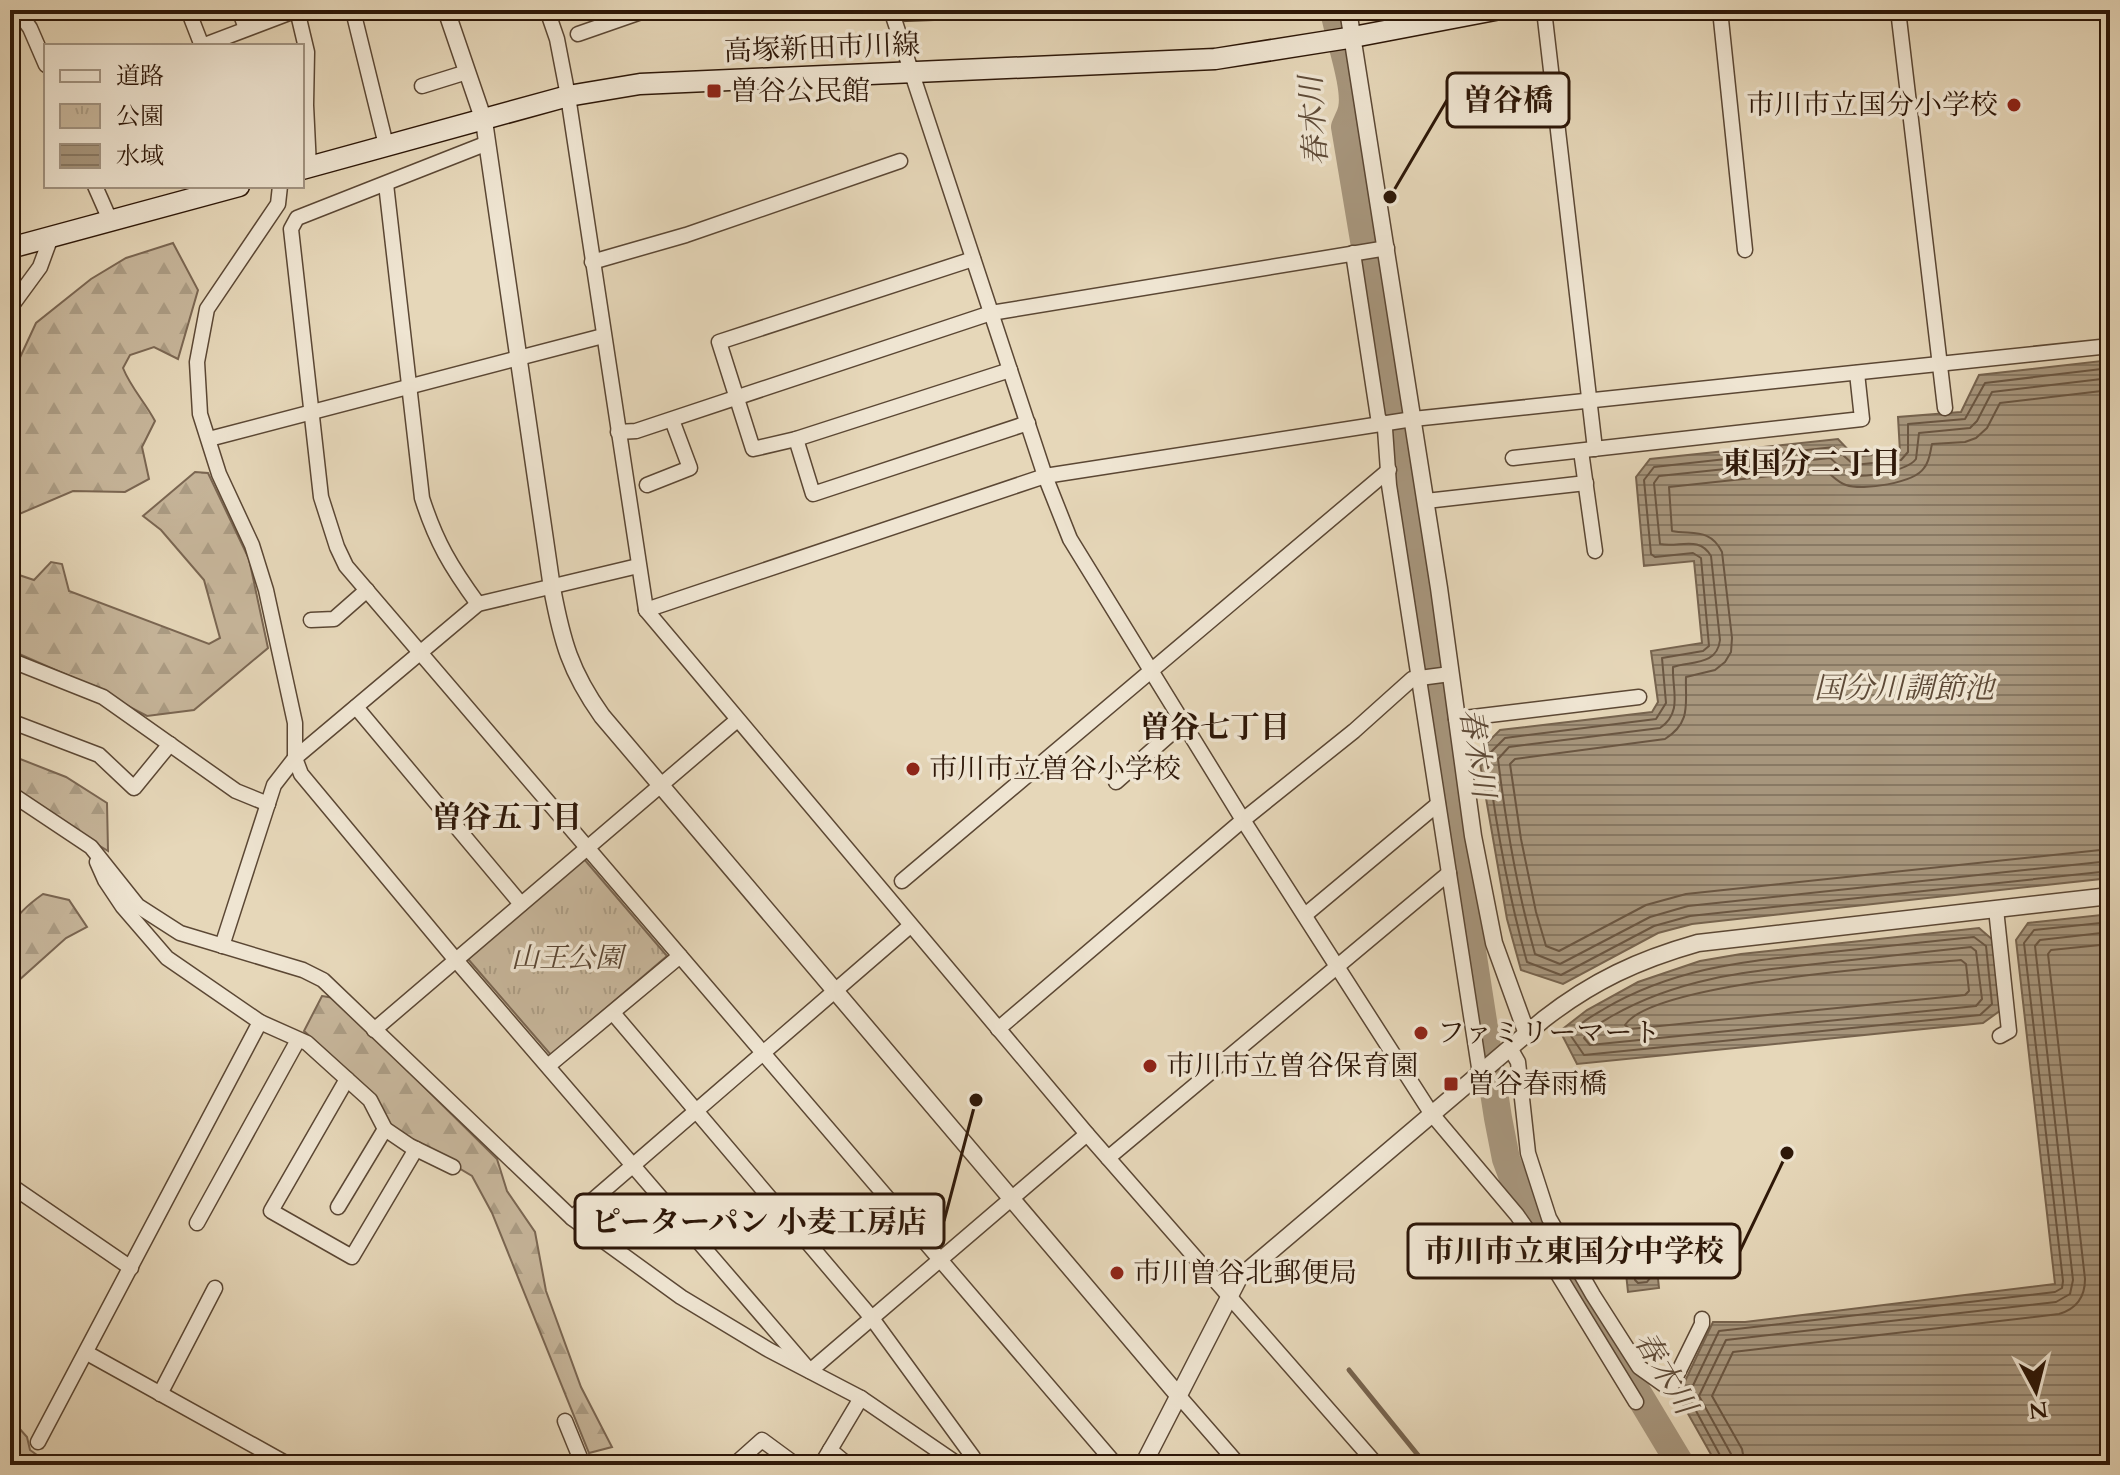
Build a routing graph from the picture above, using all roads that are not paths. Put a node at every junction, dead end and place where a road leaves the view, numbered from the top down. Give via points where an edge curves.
1 (17, 10) edge
2 (188, 10) edge
3 (239, 10) edge
4 (297, 10) edge
5 (372, 10) edge
6 (446, 10) edge
7 (547, 10) edge
8 (647, 10) edge
9 (1002, 10) edge
10 (1348, 10) edge
11 (1495, 10) edge
12 (1544, 10) edge
13 (1720, 10) edge
14 (1898, 10) edge
15 (944, 11) edge
16 (892, 12) edge
17 (246, 28) junction
18 (578, 34) dead end
19 (1345, 39) junction
20 (201, 44) edge
21 (207, 44) edge
22 (44, 60) edge
23 (467, 72) junction
24 (910, 73) junction
25 (422, 86) dead end
26 (568, 96) junction
27 (304, 105) edge
28 (484, 121) junction
29 (485, 144) junction
30 (386, 145) junction
31 (900, 161) dead end
32 (305, 168) edge
33 (386, 184) junction
34 (96, 188) edge
35 (231, 188) edge
36 (280, 188) edge
37 (110, 220) junction
38 (51, 237) junction
39 (10, 248) edge
40 (1745, 250) dead end
41 (1367, 251) junction
42 (973, 259) junction
43 (592, 262) junction
44 (10, 308) edge
45 (991, 313) junction
46 (603, 336) junction
47 (2110, 346) edge
48 (517, 359) junction
49 (1941, 364) junction
50 (1010, 370) junction
51 (1857, 373) junction
52 (409, 388) junction
53 (736, 398) junction
54 (1589, 401) junction
55 (1945, 408) dead end
56 (310, 412) junction
57 (672, 420) junction
58 (1406, 420) junction
59 (1028, 423) junction
60 (1382, 423) junction
61 (618, 432) junction
62 (209, 439) junction
63 (796, 439) junction
64 (1588, 450) junction
65 (1513, 458) dead end
66 (1389, 470) junction
67 (1045, 476) junction
68 (1586, 483) junction
69 (647, 485) dead end
70 (1426, 501) junction
71 (1595, 551) dead end
72 (638, 566) junction
73 (552, 588) junction
74 (367, 590) junction
75 (478, 604) junction
76 (646, 610) junction
77 (311, 620) dead end
78 (420, 653) junction
79 (10, 660) edge
80 (1151, 671) junction
81 (1433, 676) junction
82 (1639, 697) dead end
83 (356, 707) junction
84 (1456, 719) junction
85 (10, 721) edge
86 (736, 721) junction
87 (1183, 723) junction
88 (170, 744) junction
89 (295, 758) junction
90 (1116, 782) dead end
91 (661, 785) junction
92 (10, 793) edge
93 (268, 804) junction
94 (1438, 804) junction
95 (1243, 820) junction
96 (91, 847) junction
97 (586, 848) junction
98 (1449, 873) junction
99 (902, 881) dead end
100 (2110, 896) edge
101 (521, 904) junction
102 (1996, 909) junction
103 (1305, 915) junction
104 (910, 926) junction
105 (222, 946) junction
106 (680, 956) junction
107 (455, 959) junction
108 (1337, 967) junction
109 (836, 990) junction
110 (613, 1013) junction
111 (260, 1022) junction
112 (998, 1029) junction
113 (374, 1030) junction
114 (1527, 1034) junction
115 (2000, 1036) dead end
116 (298, 1040) junction
117 (1505, 1052) junction
118 (763, 1053) junction
119 (548, 1066) junction
120 (1482, 1072) junction
121 (347, 1079) junction
122 (697, 1110) junction
123 (1431, 1113) junction
124 (385, 1129) junction
125 (1087, 1134) junction
126 (416, 1149) junction
127 (1108, 1158) junction
128 (633, 1165) junction
129 (453, 1167) dead end
130 (10, 1185) edge
131 (1012, 1199) junction
132 (338, 1207) dead end
133 (572, 1218) junction
134 (197, 1223) dead end
135 (939, 1261) junction
136 (131, 1268) junction
137 (215, 1288) dead end
138 (1229, 1293) junction
139 (871, 1317) junction
140 (1702, 1319) dead end
141 (87, 1353) junction
142 (810, 1371) junction
143 (160, 1394) junction
144 (1178, 1395) junction
145 (861, 1398) junction
146 (1636, 1402) dead end
147 (565, 1421) dead end
148 (38, 1442) dead end
149 (830, 1450) junction
150 (289, 1465) edge
151 (583, 1465) edge
152 (734, 1465) edge
153 (796, 1465) edge
154 (821, 1465) edge
155 (848, 1465) edge
156 (959, 1465) edge
157 (975, 1465) edge
158 (1116, 1465) edge
159 (1143, 1465) edge
160 (1239, 1465) edge
161 (1377, 1465) edge

1 - 22 street
2 - 20 street
3 - 17 street
4 - 17 street
4 - 27 street via 307,52
5 - 30 street via 354,15
6 - 23 street
7 - 26 street
8 - 18 street
9 - 15 street
10 - 19 street
11 - 19 main road, 高塚新田市川線
12 - 54 street
13 - 40 street
14 - 49 street
15 - 16 street
16 - 24 street
17 - 21 street
19 - 24 main road, 高塚新田市川線 via 1215,59
19 - 41 street
23 - 25 street
23 - 28 street
24 - 26 main road, 高塚新田市川線 via 662,82
24 - 42 street
26 - 28 main road, 高塚新田市川線
26 - 43 street
27 - 32 street
28 - 29 street
28 - 30 main road, 高塚新田市川線
29 - 33 street
29 - 48 street
30 - 32 main road, 高塚新田市川線
31 - 43 street
33 - 52 street
33 - 56 street via 297,218 291,229
34 - 37 street
35 - 37 main road
36 - 62 street via 278,204 207,309 200,333 200,414
37 - 38 main road
38 - 39 main road
38 - 44 street via 40,267
41 - 45 street
41 - 58 street
41 - 60 street via 1361,314
42 - 45 street
42 - 53 street via 719,342
43 - 46 street
45 - 50 street
45 - 53 street
46 - 48 street
46 - 61 street
47 - 49 street
48 - 52 street
48 - 73 street
49 - 51 street
49 - 55 street
50 - 59 street
50 - 63 street
51 - 54 street
51 - 64 street via 1862,419
52 - 56 street
52 - 75 street via 422,498 448,562
53 - 57 street
53 - 63 street via 753,449
54 - 58 street
54 - 64 street
56 - 62 street
56 - 74 street via 321,497 346,566
57 - 61 street
57 - 69 street via 690,468
58 - 60 street
58 - 70 street
59 - 63 street via 813,494
59 - 67 street
60 - 66 street
60 - 67 street
61 - 72 street
62 - 89 street via 266,590 295,723
64 - 65 street
64 - 68 street
66 - 80 street
66 - 81 street
67 - 76 street
67 - 80 street via 1070,539
68 - 70 street
68 - 71 street
70 - 81 street
72 - 73 street
72 - 76 street
73 - 75 street
73 - 91 street via 565,648 587,694
74 - 77 street via 334,619
74 - 78 street
75 - 78 street
76 - 86 street
78 - 83 street
78 - 97 street
79 - 88 street via 103,697
80 - 87 street
80 - 99 street via 970,831
81 - 84 street
81 - 94 street
81 - 95 street via 1412,679
82 - 84 street
83 - 89 street
83 - 101 street
84 - 114 street via 1494,943
85 - 88 street via 99,755 134,788
86 - 91 street
86 - 104 street
87 - 90 street
87 - 95 street
88 - 93 street via 236,791
89 - 93 street via 274,785
89 - 107 street via 301,774
91 - 97 street
91 - 109 street
92 - 96 street
93 - 105 street
94 - 98 street
94 - 103 street
95 - 103 street
95 - 112 street
96 - 105 street via 138,906 180,933
96 - 111 street via 105,880 147,938 167,958
97 - 101 street
97 - 106 street
98 - 108 street
98 - 120 street
100 - 102 street
101 - 107 street
102 - 114 street via 1698,943 1611,974
102 - 115 street via 2009,1031
103 - 108 street
104 - 109 street
104 - 112 street
105 - 113 street via 323,980
106 - 110 street
106 - 118 street
107 - 113 street
107 - 119 street
108 - 123 street
108 - 127 street
109 - 118 street
109 - 131 street
110 - 119 street
110 - 122 street
111 - 116 street
111 - 136 street
112 - 125 street
113 - 133 street
114 - 117 street
116 - 121 street
116 - 134 street
117 - 120 street
117 - 140 street via 1518,1062 1528,1153 1549,1218 1639,1367 1670,1389
118 - 122 street
118 - 135 street
119 - 128 street
120 - 123 street
121 - 124 street via 370,1100
121 - 126 street via 271,1211 352,1257
122 - 128 street
122 - 139 street
123 - 138 street via 1239,1278
123 - 146 street via 1517,1215
124 - 126 street
124 - 132 street
125 - 127 street
125 - 131 street
126 - 129 street
127 - 138 street
128 - 133 street
128 - 142 street
130 - 136 street
131 - 135 street
131 - 144 street
133 - 142 street via 681,1297
135 - 139 street
135 - 158 street
136 - 141 street
137 - 143 street
138 - 144 street
138 - 161 street
139 - 142 street
139 - 157 street
141 - 143 street
141 - 148 street
142 - 145 street
143 - 150 street
144 - 159 street
144 - 160 street
145 - 149 street
145 - 156 street
147 - 151 street
149 - 154 street
149 - 155 street
152 - 153 street via 762,1440

